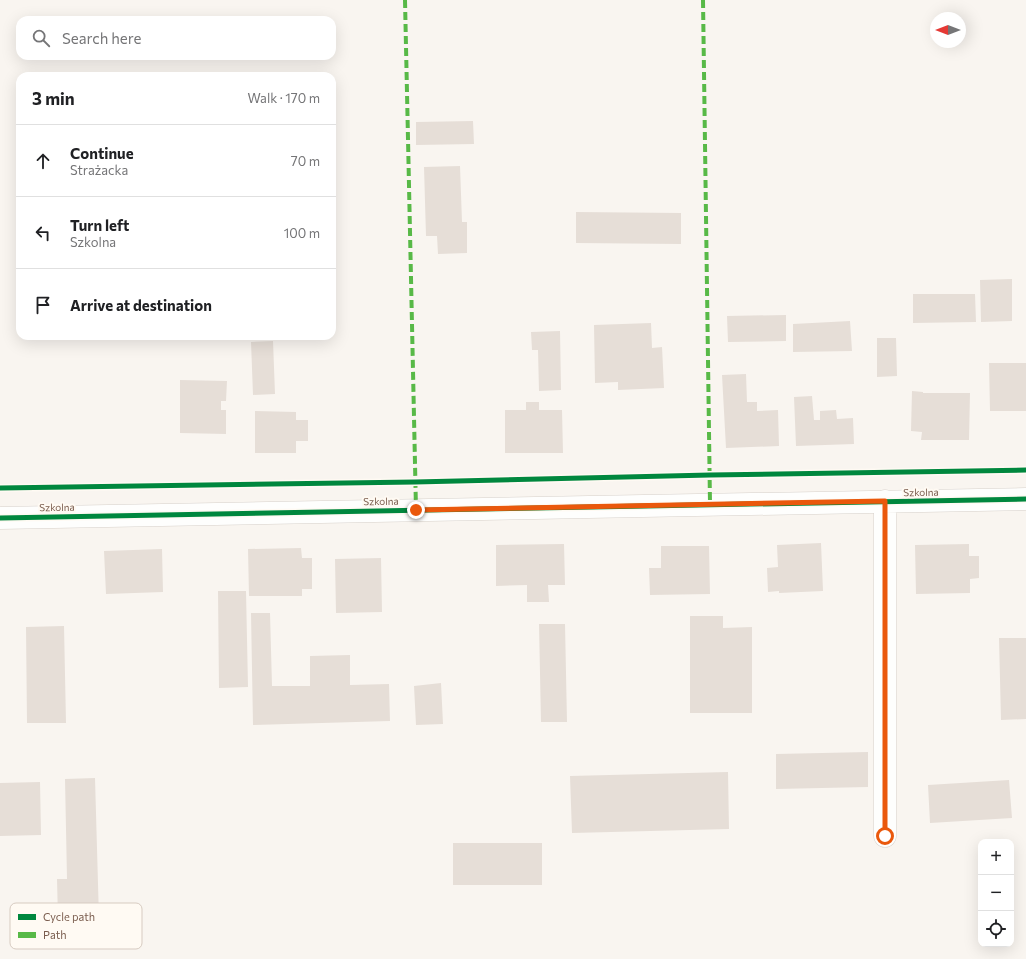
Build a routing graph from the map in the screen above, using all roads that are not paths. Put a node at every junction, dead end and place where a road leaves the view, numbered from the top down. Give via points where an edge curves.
1 (1026, 499) edge
2 (885, 501) junction
3 (0, 518) edge
4 (885, 836) dead end

1 - 2 street, Szkolna
2 - 3 street, Szkolna
2 - 4 street

